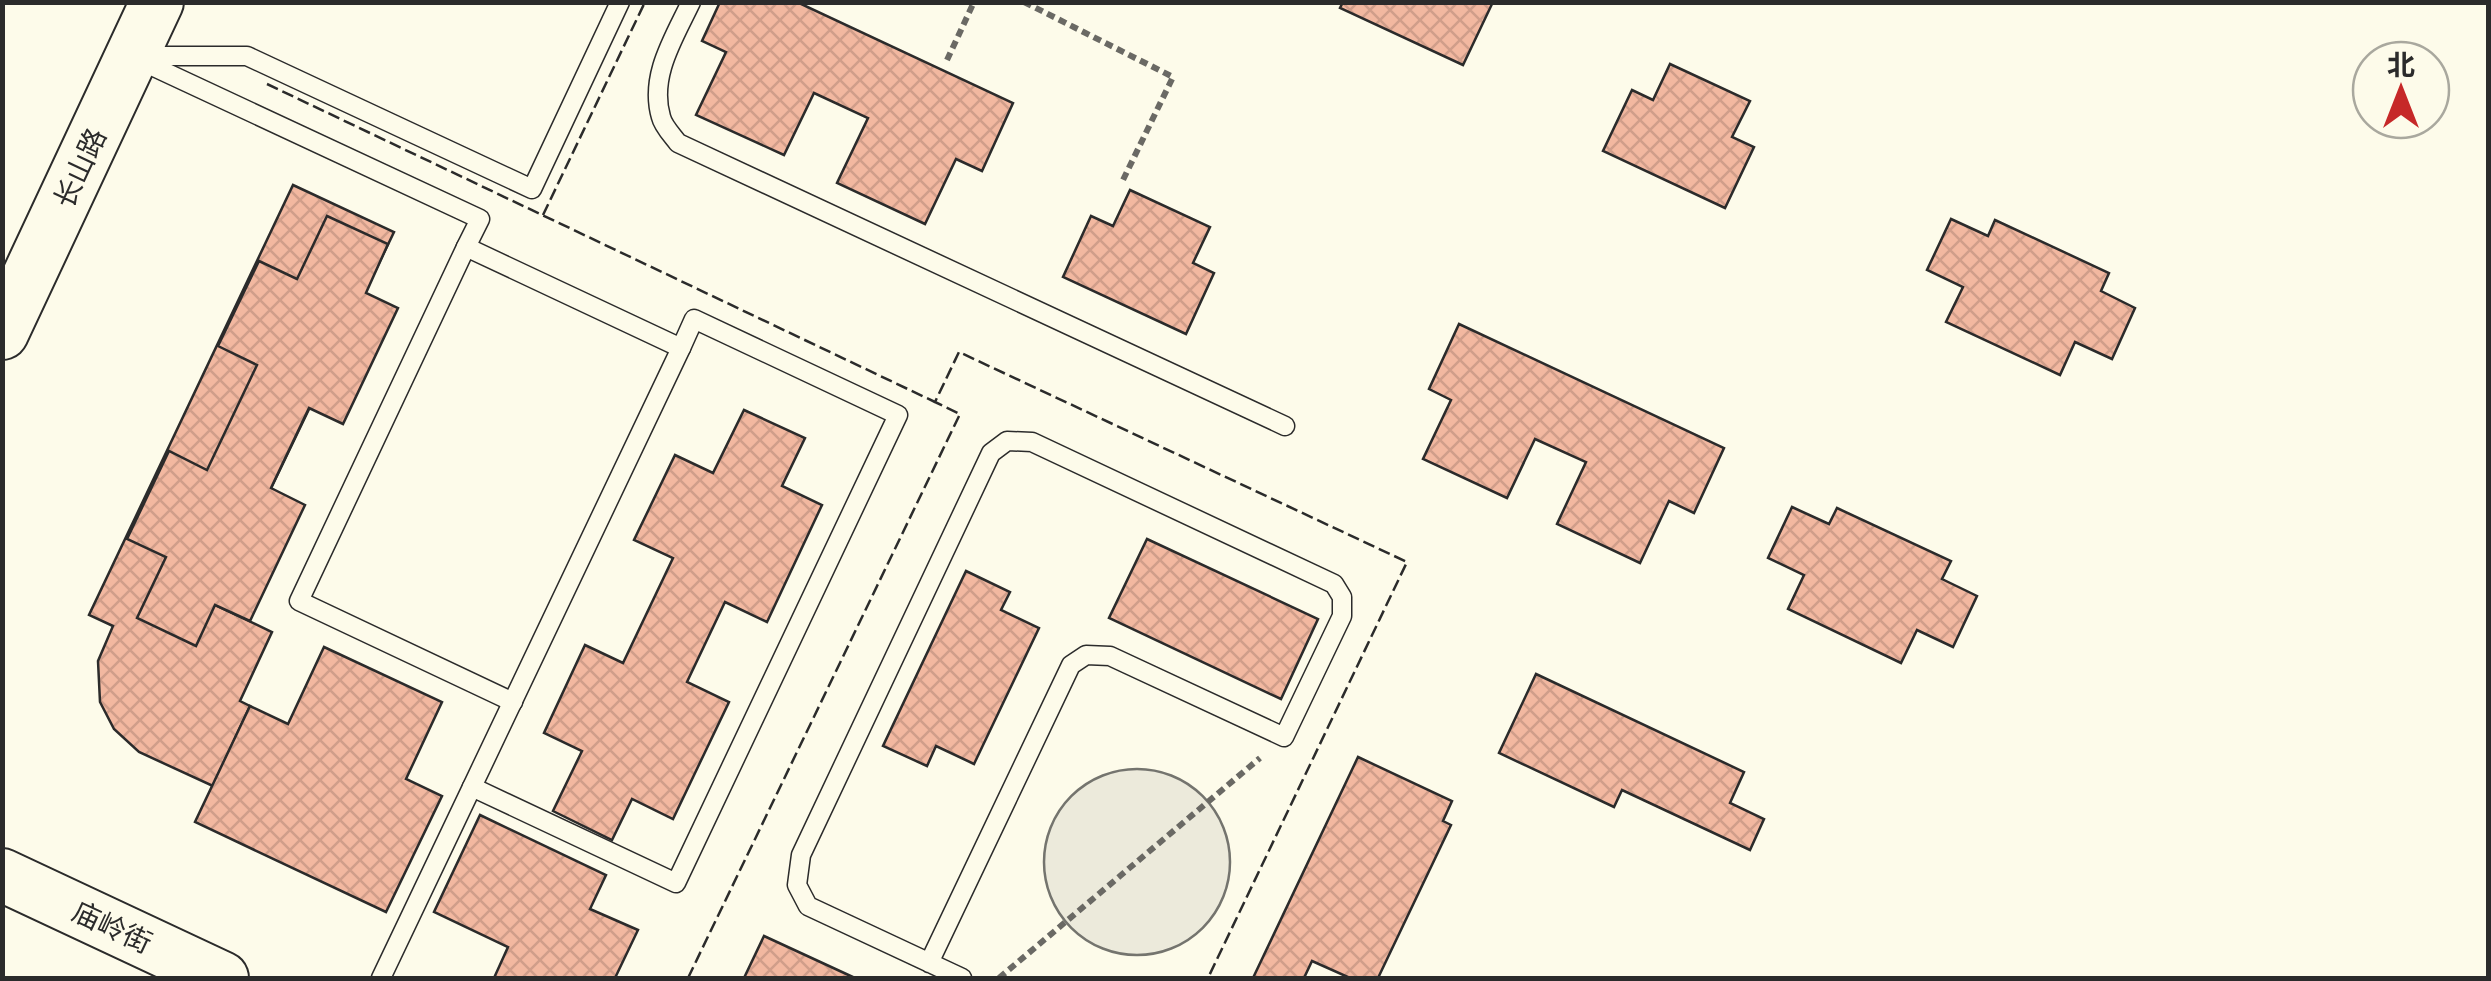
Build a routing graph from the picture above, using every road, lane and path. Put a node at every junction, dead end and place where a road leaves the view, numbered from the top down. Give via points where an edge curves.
1 (157, 2) edge
2 (620, 2) edge
3 (691, 2) edge
4 (974, 2) edge
5 (1024, 2) edge
6 (132, 56) junction
7 (947, 60) dead end
8 (1122, 182) dead end
9 (466, 248) junction
10 (2, 333) edge
11 (681, 348) junction
12 (1285, 426) dead end
13 (513, 702) junction
14 (1284, 737) junction
15 (472, 787) junction
16 (2, 875) edge
17 (929, 964) junction
18 (222, 978) edge
19 (381, 978) edge
20 (962, 978) edge
21 (999, 978) edge

1 - 6 street, 长山路
2 - 6 lane via 532,189 247,56
3 - 12 lane via 662,64 658,96 661,120 678,143
4 - 7 path
5 - 8 path via 1172,77
6 - 9 lane via 480,219
6 - 10 street, 长山路
9 - 11 lane
9 - 13 lane via 299,602
11 - 13 lane
11 - 15 lane via 694,320 898,415 676,883
13 - 15 lane
14 - 17 lane via 1110,656 1086,654 1071,665
14 - 17 lane via 1342,616 1334,584 1032,442 1007,441 992,454 801,855 797,886 808,906
14 - 21 path
15 - 19 lane
16 - 18 street, 庙岭街
17 - 20 lane

